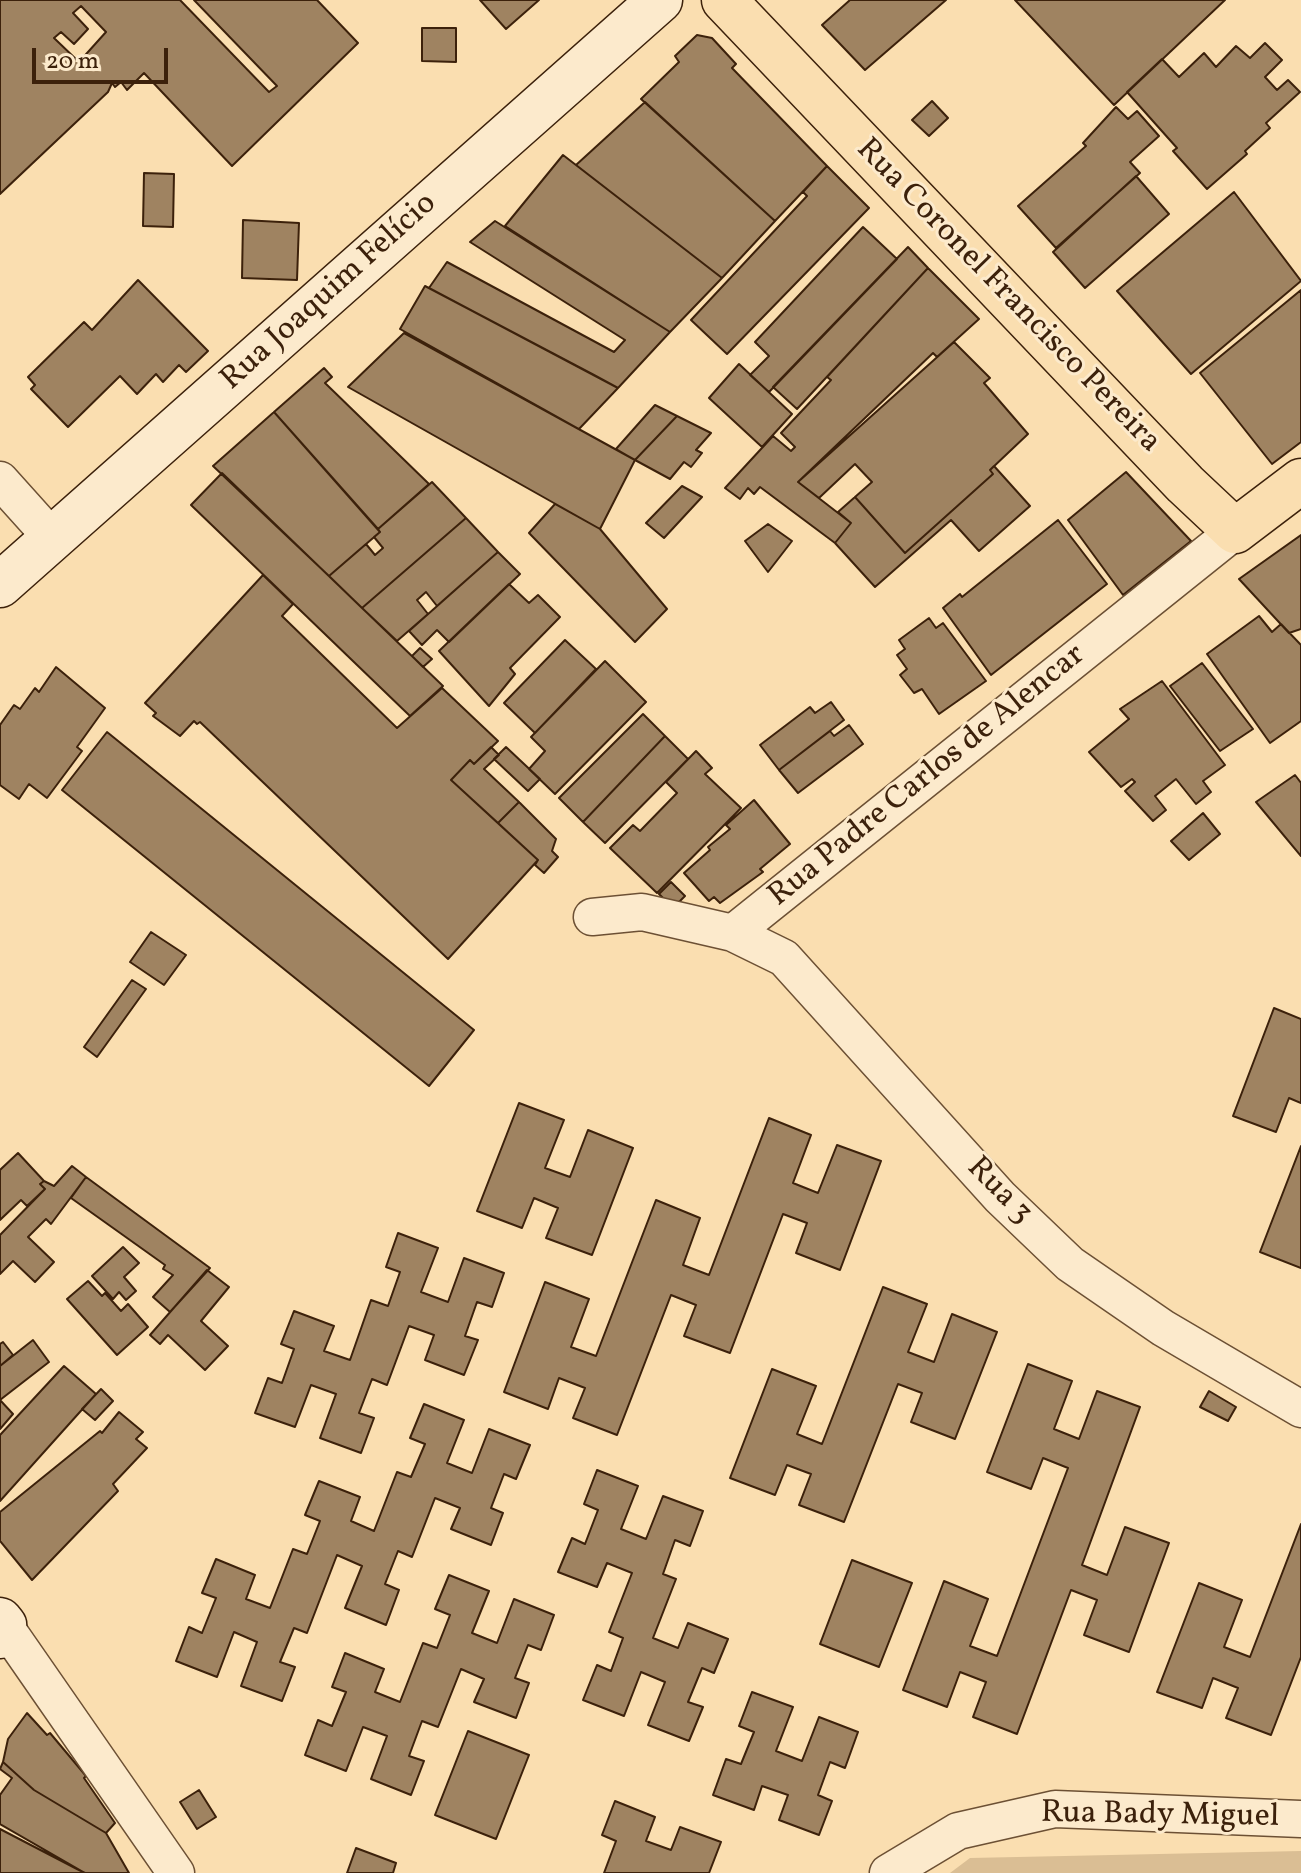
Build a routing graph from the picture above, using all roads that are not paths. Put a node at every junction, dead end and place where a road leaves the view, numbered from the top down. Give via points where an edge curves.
1 (660, 0) edge
2 (724, 0) edge
3 (0, 480) edge
4 (1301, 481) edge
5 (1235, 531) junction
6 (53, 539) junction
7 (0, 585) edge
8 (592, 917) dead end
9 (733, 933) junction
10 (1301, 1409) edge
11 (1, 1627) edge
12 (1301, 1819) edge
13 (176, 1873) edge
14 (888, 1873) edge

1 - 6 main road, Rua Joaquim Felício
2 - 5 main road, Rua Coronel Francisco Pereira
3 - 6 street
4 - 5 main road
5 - 9 street, Rua Padre Carlos de Alencar
6 - 7 main road, Rua Joaquim Felício
8 - 9 street via 642,912
9 - 10 street, Rua 3 via 784,958 1000,1197 1070,1264 1163,1328
11 - 13 street
12 - 14 street, Rua Bady Miguel via 1055,1809 958,1831

